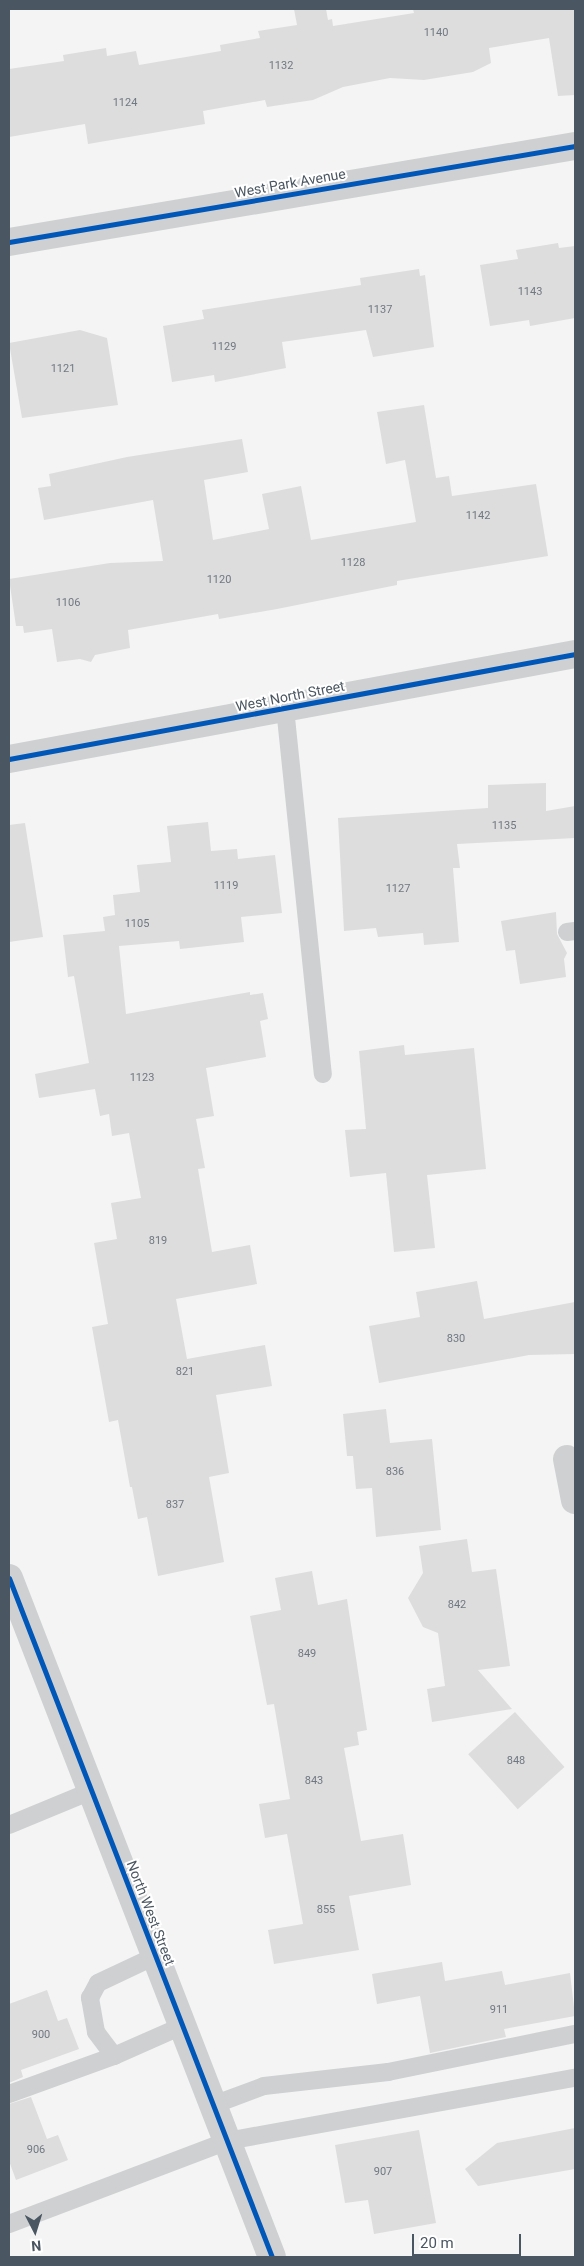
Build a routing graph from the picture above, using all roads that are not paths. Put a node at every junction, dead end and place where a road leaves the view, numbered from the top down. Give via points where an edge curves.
1 (575, 146) edge
2 (9, 242) edge
3 (575, 654) edge
4 (285, 708) junction
5 (9, 759) edge
6 (323, 1074) dead end
7 (567, 1459) dead end
8 (575, 1500) edge
9 (10, 1585) edge
10 (91, 1791) junction
11 (9, 1825) edge
12 (155, 1956) junction
13 (182, 2026) junction
14 (575, 2034) edge
15 (114, 2056) junction
16 (575, 2078) edge
17 (9, 2094) edge
18 (213, 2105) junction
19 (227, 2141) junction
20 (9, 2224) edge
21 (272, 2257) edge

1 - 2 street, West Park Avenue
3 - 4 street, West North Street
4 - 5 street, West North Street
4 - 6 lane
7 - 8 street
9 - 10 street, North West Street
10 - 11 lane
10 - 12 street, North West Street
12 - 13 street, North West Street
12 - 15 lane via 98,1983 90,1998 96,2032
13 - 15 lane
13 - 18 street, North West Street
14 - 18 lane via 388,2072 264,2086
15 - 17 lane
16 - 19 lane
18 - 19 street, North West Street
19 - 20 lane
19 - 21 street, North West Street

